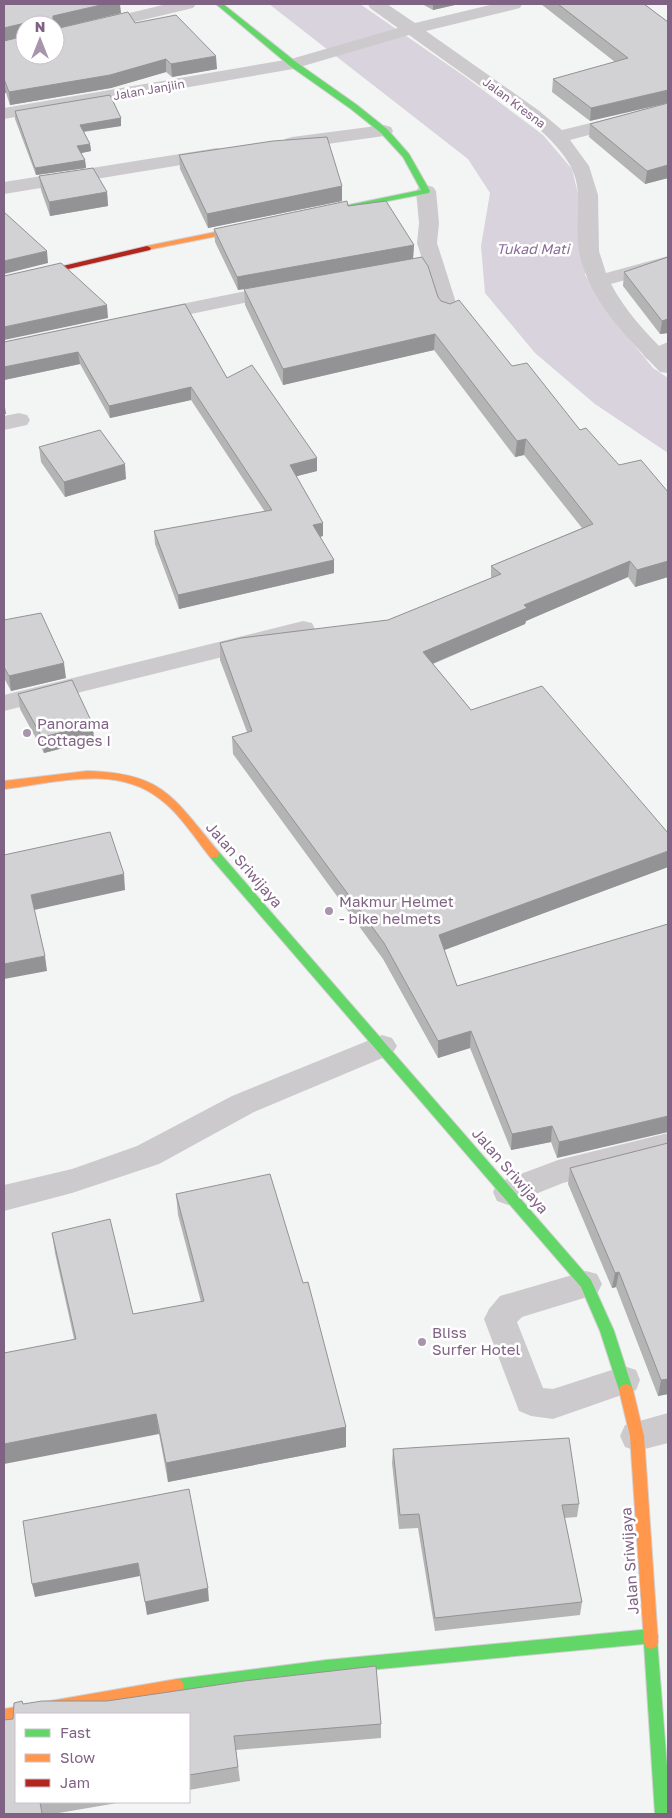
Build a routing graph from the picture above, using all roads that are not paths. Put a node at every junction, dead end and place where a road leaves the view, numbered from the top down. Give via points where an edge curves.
1 (187, 4) edge
2 (219, 4) edge
3 (376, 4) edge
4 (514, 4) edge
5 (408, 30) junction
6 (65, 34) edge
7 (299, 63) junction
8 (668, 109) edge
9 (4, 114) edge
10 (384, 131) junction
11 (558, 137) junction
12 (278, 145) edge
13 (238, 151) edge
14 (4, 188) edge
15 (426, 191) junction
16 (318, 213) edge
17 (260, 225) edge
18 (668, 262) edge
19 (433, 263) junction
20 (373, 273) edge
21 (599, 281) junction
22 (4, 282) edge
23 (298, 287) edge
24 (449, 312) edge
25 (136, 319) edge
26 (664, 356) edge
27 (303, 629) edge
28 (4, 702) edge
29 (4, 785) edge
30 (382, 1046) junction
31 (668, 1145) edge
32 (508, 1192) junction
33 (4, 1198) edge
34 (586, 1284) junction
35 (624, 1380) junction
36 (668, 1428) edge
37 (637, 1436) junction
38 (651, 1636) junction
39 (21, 1713) edge
40 (663, 1814) edge

1 - 6 street
2 - 7 street
3 - 5 street, Jalan Kresna
4 - 5 street, Jalan Janjiin
5 - 7 street, Jalan Janjiin
5 - 11 street, Jalan Kresna via 532,114
7 - 9 street, Jalan Janjiin
7 - 10 street
8 - 11 street
10 - 12 street
10 - 15 street via 406,156
11 - 21 street, Jalan Kresna via 580,166 588,195 589,251
13 - 14 street
15 - 16 street
15 - 19 street via 430,223 427,243
17 - 22 street via 113,255
18 - 21 street
19 - 20 street
19 - 24 street
21 - 26 street, Jalan Kresna via 629,327
23 - 25 street
27 - 28 street
29 - 30 street, Jalan Sriwijaya via 90,776 145,784 164,796
30 - 32 street, Jalan Sriwijaya
30 - 33 street via 243,1104 148,1155 72,1181
31 - 32 street via 558,1172
32 - 34 street, Jalan Sriwijaya
34 - 35 street, Jalan Sriwijaya
34 - 35 street via 511,1306 500,1319 531,1401 553,1404
35 - 37 street, Jalan Sriwijaya
36 - 37 street
37 - 38 street, Jalan Sriwijaya
38 - 39 street via 294,1670 162,1688
38 - 40 street, Jalan Sriwijaya

